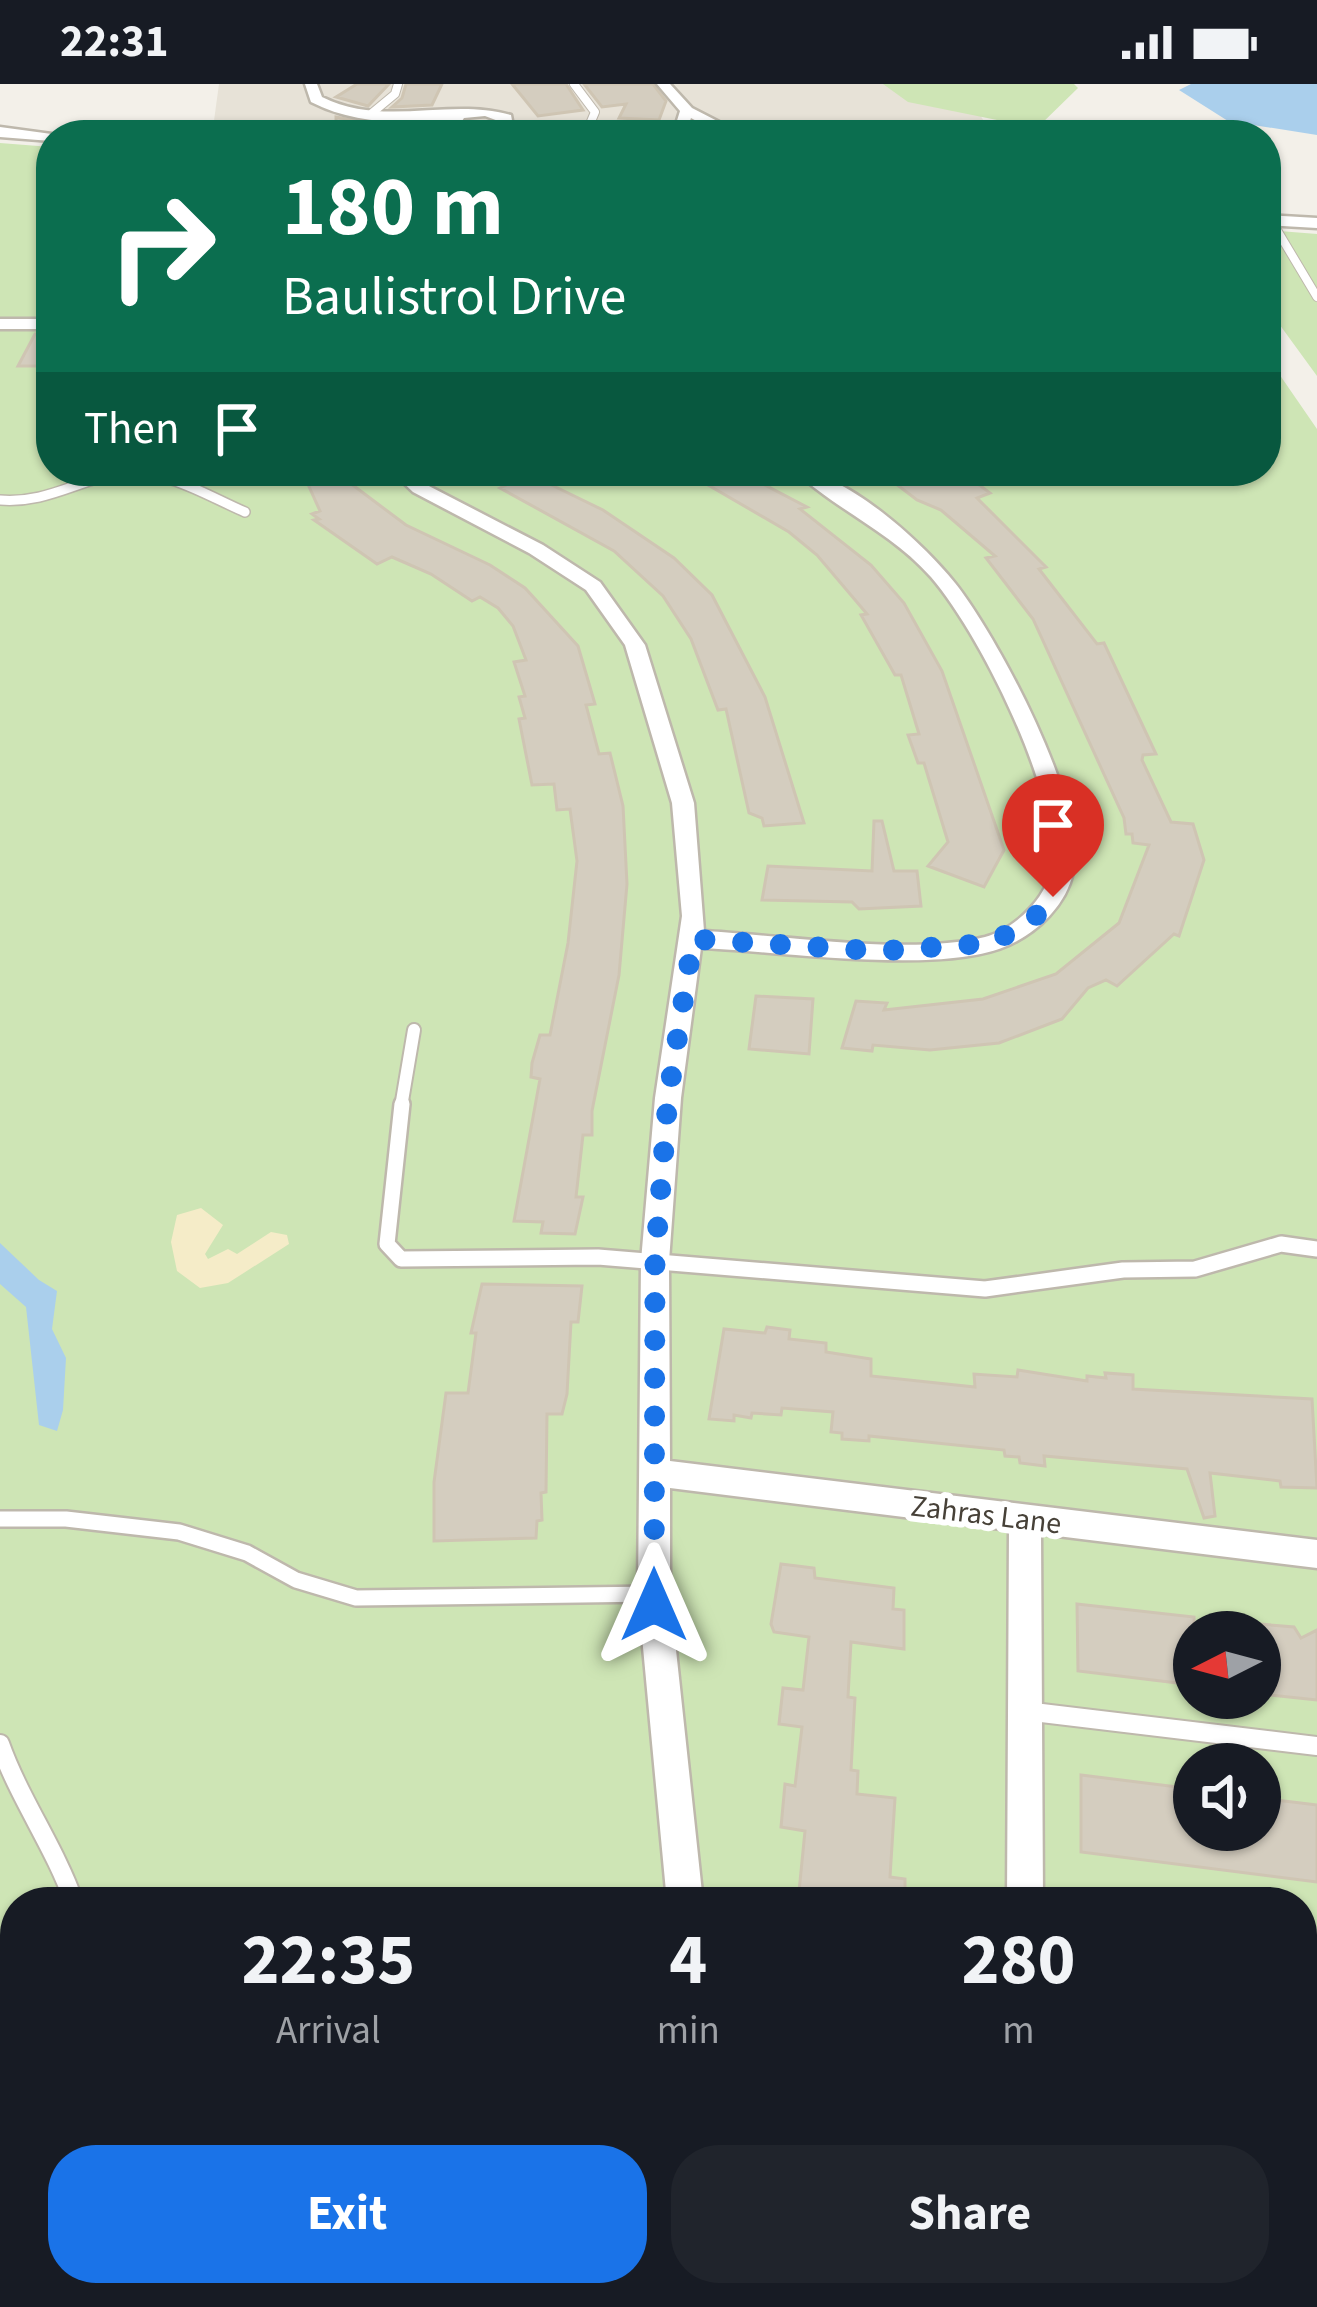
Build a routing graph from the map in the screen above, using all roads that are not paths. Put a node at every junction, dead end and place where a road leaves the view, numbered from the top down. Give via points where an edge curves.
1 (311, 84) edge
2 (398, 84) edge
3 (574, 84) edge
4 (663, 84) edge
5 (687, 111) junction
6 (371, 113) junction
7 (465, 114) junction
8 (502, 115) junction
9 (421, 118) junction
10 (426, 120) edge
11 (462, 120) edge
12 (505, 120) edge
13 (519, 120) edge
14 (591, 120) edge
15 (684, 120) edge
16 (706, 120) edge
17 (0, 132) edge
18 (36, 135) edge
19 (1281, 221) edge
20 (1317, 223) edge
21 (1281, 239) edge
22 (1317, 297) edge
23 (0, 324) edge
24 (36, 324) edge
25 (86, 486) edge
26 (184, 486) edge
27 (417, 486) edge
28 (827, 486) edge
29 (0, 500) edge
30 (245, 512) dead end
31 (693, 939) junction
32 (414, 1030) dead end
33 (1317, 1250) edge
34 (655, 1261) junction
35 (655, 1473) junction
36 (0, 1520) edge
37 (1025, 1520) junction
38 (1317, 1554) edge
39 (654, 1594) junction
40 (1025, 1711) junction
41 (0, 1744) edge
42 (1317, 1746) edge
43 (69, 1887) edge
44 (684, 1887) edge
45 (1025, 1887) edge

1 - 6 street via 322,104
2 - 6 lane
3 - 14 lane via 595,112
4 - 5 street
5 - 15 street
5 - 16 street
6 - 9 street
7 - 8 street
7 - 9 street
7 - 11 street
8 - 12 street
8 - 13 street
9 - 10 street
17 - 18 street
19 - 20 street
21 - 22 lane
23 - 24 street
25 - 29 lane via 43,502
26 - 30 lane
27 - 31 street via 593,586 635,645 683,803
28 - 31 street via 873,514 951,589 1040,767 1065,860 1053,897 992,943 832,950
31 - 34 street via 668,1098
32 - 34 lane via 391,1253 416,1260
33 - 34 lane via 1281,1244 1195,1270 1123,1270 985,1289
34 - 35 street
35 - 37 street, Zahras Lane
35 - 39 street
36 - 39 lane via 178,1532 356,1598
37 - 38 street, Zahras Lane
37 - 40 street
39 - 44 street
40 - 42 lane
40 - 45 street
41 - 43 lane

